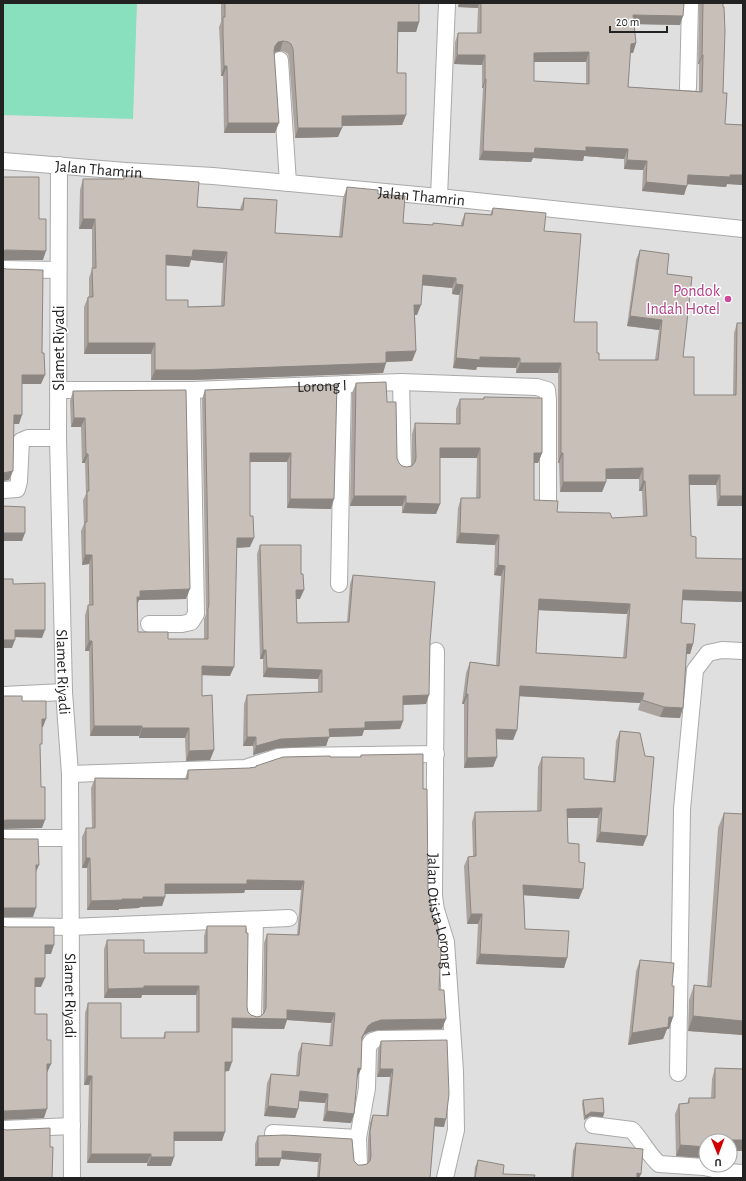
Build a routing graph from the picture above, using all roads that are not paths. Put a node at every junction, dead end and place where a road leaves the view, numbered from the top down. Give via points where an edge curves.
1 (448, 3) edge
2 (690, 3) edge
3 (280, 60) dead end
4 (688, 88) dead end
5 (3, 161) edge
6 (59, 165) junction
7 (288, 183) junction
8 (439, 196) junction
9 (743, 229) edge
10 (3, 268) edge
11 (58, 270) junction
12 (401, 382) junction
13 (342, 384) junction
14 (58, 390) junction
15 (192, 390) junction
16 (58, 438) junction
17 (403, 468) edge
18 (3, 490) edge
19 (548, 501) edge
20 (339, 584) dead end
21 (149, 624) dead end
22 (436, 651) dead end
23 (743, 651) edge
24 (64, 692) junction
25 (3, 695) edge
26 (436, 754) junction
27 (70, 774) junction
28 (3, 838) edge
29 (70, 838) junction
30 (289, 918) dead end
31 (255, 920) junction
32 (3, 926) edge
33 (70, 927) junction
34 (253, 1016) edge
35 (452, 1038) junction
36 (678, 1073) dead end
37 (593, 1125) dead end
38 (72, 1126) junction
39 (3, 1129) edge
40 (273, 1133) dead end
41 (358, 1138) junction
42 (359, 1164) edge
43 (743, 1173) edge
44 (72, 1178) edge
45 (445, 1178) edge

1 - 8 street
2 - 4 street
3 - 7 street
5 - 6 street, Jalan Thamrin
6 - 7 street, Jalan Thamrin
6 - 11 street, Slamet Riyadi
7 - 8 street, Jalan Thamrin
8 - 9 street, Jalan Thamrin
10 - 11 street
11 - 14 street, Slamet Riyadi
12 - 13 street, Lorong I
12 - 17 street
12 - 19 street, Lorong I via 537,387 547,390
13 - 15 street, Lorong I
13 - 20 street
14 - 15 street, Lorong I
14 - 16 street, Slamet Riyadi
15 - 21 street via 196,614 191,622 187,623
16 - 18 street via 28,438 21,441 17,489
16 - 24 street, Slamet Riyadi
22 - 26 street, Jalan Otista Lorong 1
23 - 36 street via 722,650 708,653 695,670 682,808
24 - 25 street
24 - 27 street, Slamet Riyadi
26 - 27 street via 292,756 278,757 245,768
26 - 35 street, Jalan Otista Lorong 1 via 434,896 446,942
27 - 29 street, Slamet Riyadi
28 - 29 street
29 - 33 street, Slamet Riyadi
30 - 31 street
31 - 33 street
31 - 34 street
32 - 33 street
33 - 38 street, Slamet Riyadi
35 - 41 street via 372,1041 368,1047 367,1088
35 - 45 street, Jalan Otista Lorong 1 via 456,1130
37 - 43 street via 632,1130 659,1164
38 - 39 street
38 - 44 street, Slamet Riyadi
40 - 41 street
41 - 42 street

